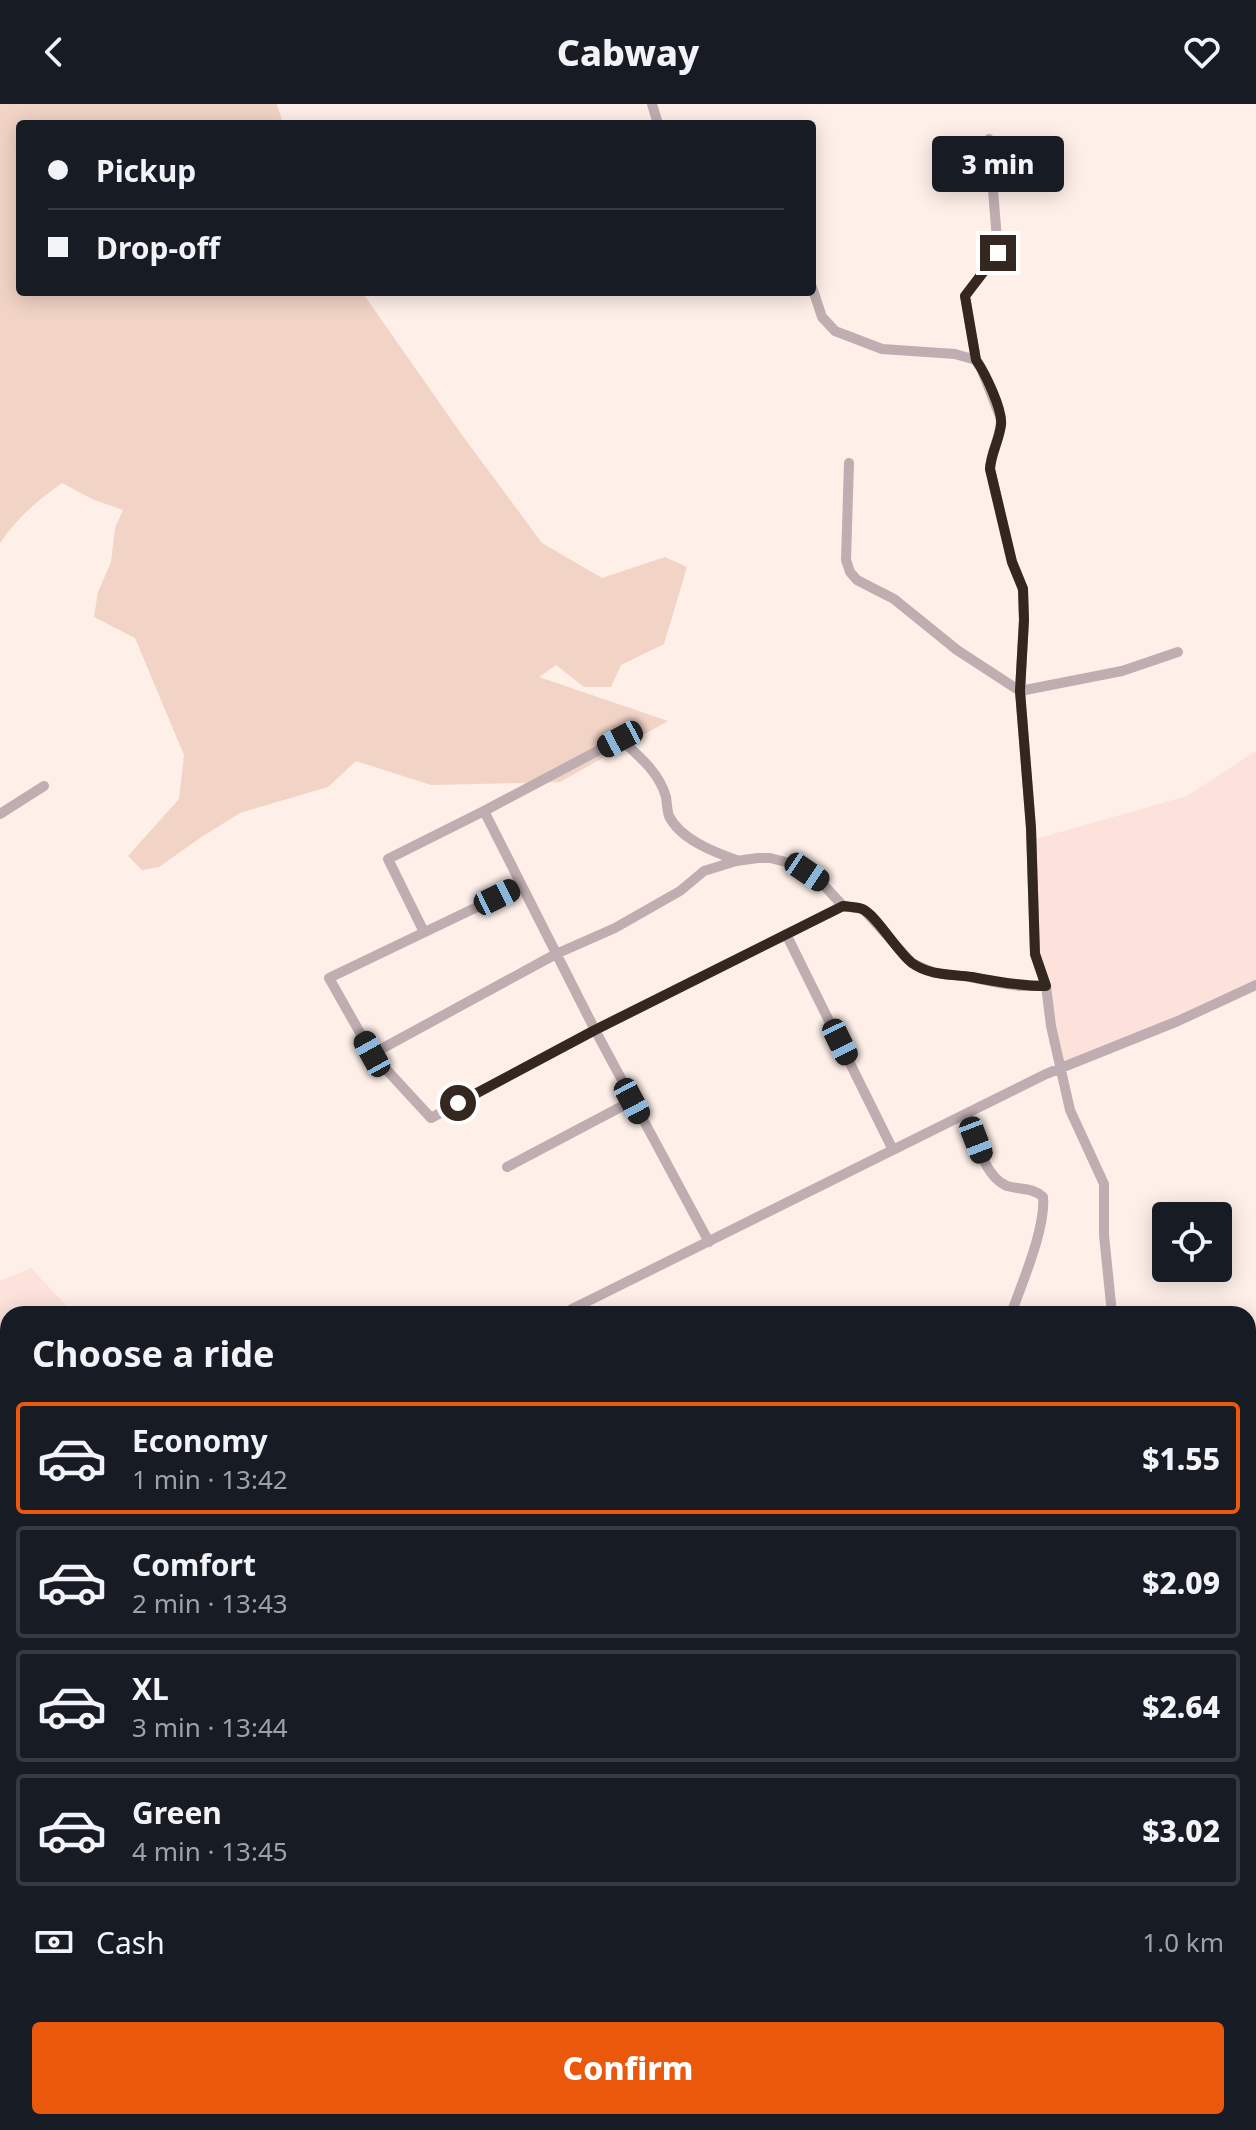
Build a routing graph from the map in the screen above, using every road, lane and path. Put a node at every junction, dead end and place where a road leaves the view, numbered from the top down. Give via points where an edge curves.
1 (989, 139) dead end
2 (815, 296) edge
3 (976, 360) junction
4 (849, 463) dead end
5 (1178, 652) dead end
6 (1020, 691) junction
7 (44, 786) dead end
8 (484, 811) junction
9 (0, 814) edge
10 (736, 861) junction
11 (521, 886) junction
12 (843, 906) junction
13 (424, 932) junction
14 (786, 934) junction
15 (556, 954) junction
16 (1256, 985) edge
17 (1046, 986) junction
18 (595, 1030) junction
19 (372, 1054) junction
20 (1061, 1067) junction
21 (632, 1101) junction
22 (966, 1114) junction
23 (893, 1150) junction
24 (507, 1167) dead end
25 (709, 1242) junction
26 (578, 1306) edge
27 (1014, 1306) edge
28 (1111, 1306) edge

1 - 3 street via 998,253 965,296
2 - 3 street via 822,317 835,331 882,349
3 - 6 street via 1001,419 990,469 1023,589
4 - 6 street via 846,560 851,574
5 - 6 street via 1122,671
6 - 17 street via 1035,954
7 - 9 street
8 - 10 street via 620,739 656,775 668,815 680,829
8 - 11 street
8 - 13 street via 388,859
10 - 12 street via 770,858 794,864 820,881
10 - 15 street via 704,871 615,928
11 - 13 street
11 - 15 street
12 - 14 street
12 - 17 street via 863,909 912,963 935,973
13 - 19 street via 329,978
14 - 18 street
14 - 23 street
15 - 18 street
15 - 19 street
16 - 20 street
17 - 20 street
18 - 19 street via 431,1118
18 - 21 street
20 - 22 street
20 - 28 street via 1070,1110 1104,1184
21 - 24 street
21 - 25 street
22 - 23 street
22 - 27 street via 992,1174 1008,1186 1036,1190 1043,1197 1038,1237
23 - 25 street
25 - 26 street

